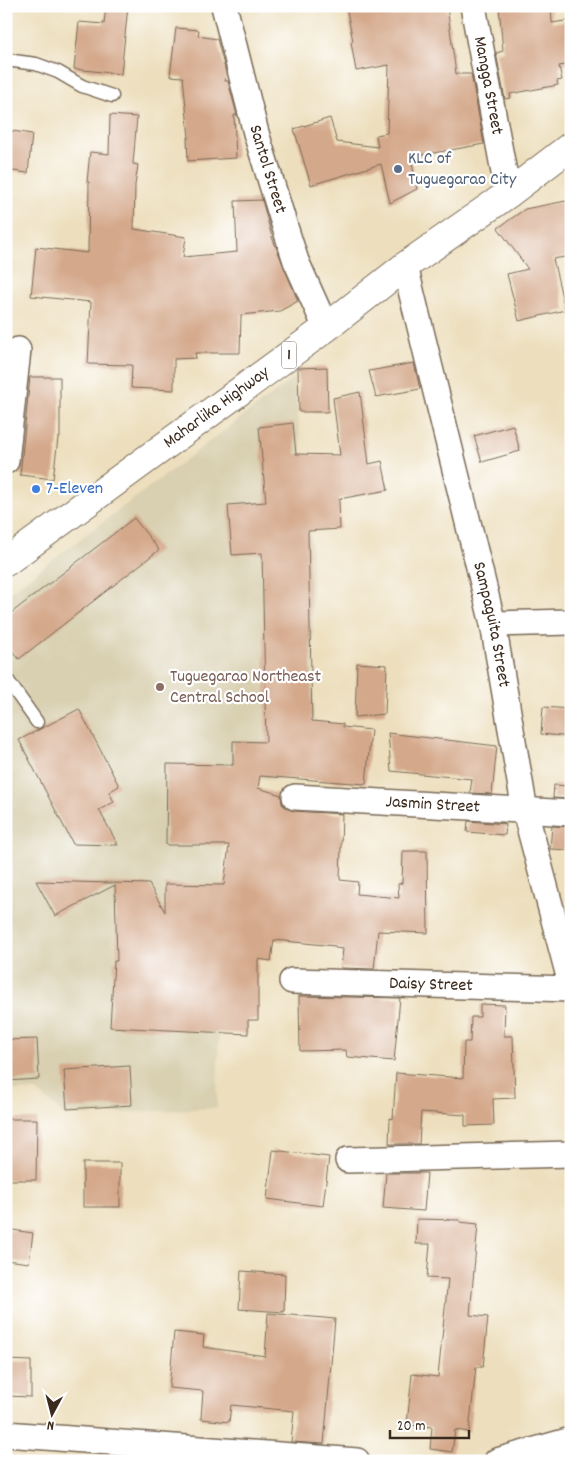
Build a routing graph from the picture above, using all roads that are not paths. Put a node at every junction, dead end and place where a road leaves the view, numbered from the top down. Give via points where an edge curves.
1 (224, 6) edge
2 (473, 6) edge
3 (6, 60) edge
4 (112, 96) dead end
5 (571, 146) edge
6 (508, 194) junction
7 (405, 266) junction
8 (326, 328) junction
9 (18, 350) dead end
10 (6, 461) edge
11 (6, 562) edge
12 (571, 622) edge
13 (493, 624) junction
14 (6, 678) edge
15 (36, 722) dead end
16 (295, 797) dead end
17 (525, 811) junction
18 (571, 813) edge
19 (292, 981) dead end
20 (571, 984) edge
21 (571, 989) edge
22 (571, 1154) edge
23 (348, 1160) dead end
24 (6, 1434) edge
25 (571, 1440) edge
26 (261, 1457) edge
27 (357, 1461) edge
28 (497, 1461) edge

1 - 8 street, Santol Street via 256,133 285,227 296,261
2 - 6 street, Mangga Street
3 - 4 lane via 36,64
5 - 6 main road, Maharlika Highway / 1
6 - 7 main road, Maharlika Highway / 1
7 - 8 main road, Maharlika Highway / 1
7 - 13 street, Sampaguita Street
8 - 11 main road, Maharlika Highway / 1
9 - 10 street
12 - 13 street
13 - 17 street, Sampaguita Street
14 - 15 lane
16 - 17 street, Jasmin Street
17 - 18 street, Jasmin Street
17 - 20 street, Sampaguita Street
19 - 21 street, Daisy Street
22 - 23 street
24 - 26 street
25 - 28 street
26 - 27 street

